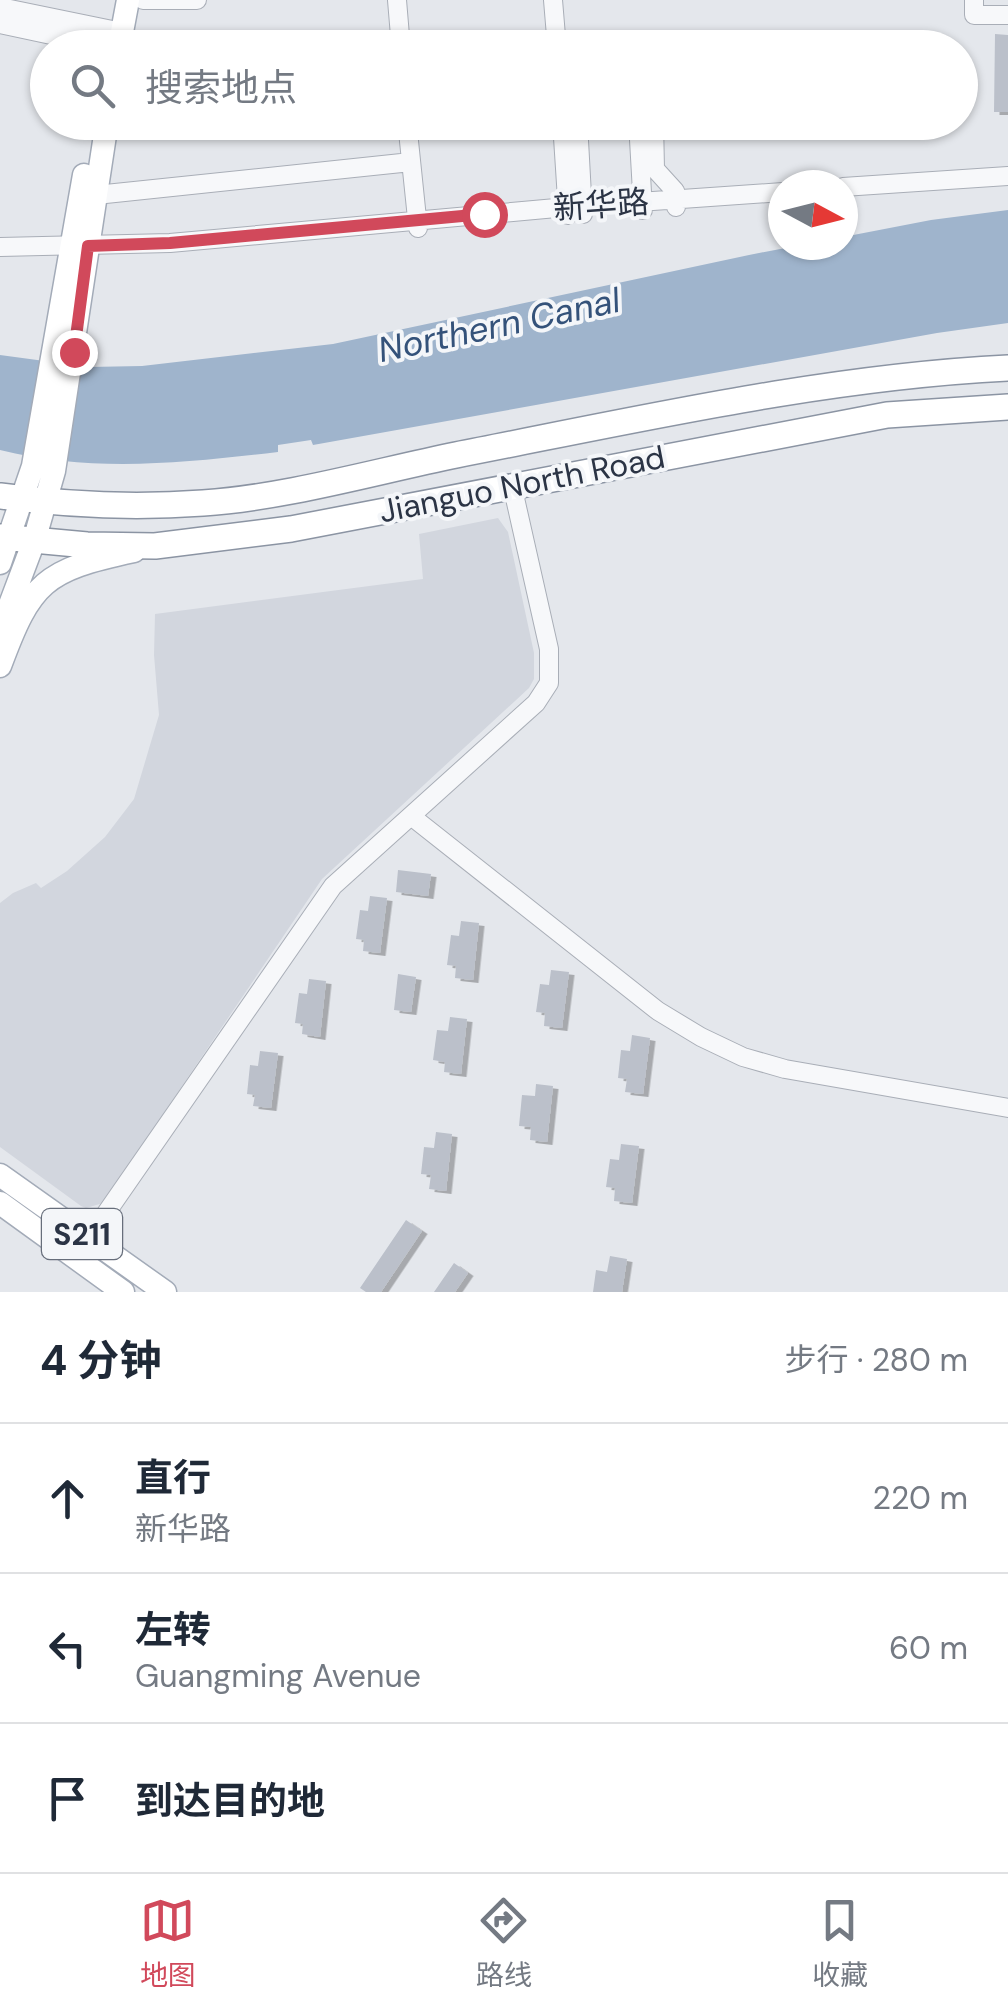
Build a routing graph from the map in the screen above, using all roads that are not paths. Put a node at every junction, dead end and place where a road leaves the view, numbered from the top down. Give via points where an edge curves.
1 (113, 0) edge
2 (128, 0) edge
3 (144, 0) edge
4 (197, 0) edge
5 (397, 0) edge
6 (553, 0) edge
7 (974, 0) edge
8 (0, 7) edge
9 (1008, 16) edge
10 (0, 24) edge
11 (37, 30) edge
12 (74, 30) edge
13 (112, 30) edge
14 (117, 30) edge
15 (400, 30) edge
16 (555, 30) edge
17 (90, 140) edge
18 (105, 140) edge
19 (408, 140) edge
20 (565, 140) edge
21 (577, 140) edge
22 (639, 140) edge
23 (655, 140) edge
24 (410, 162) junction
25 (1008, 176) edge
26 (1008, 185) edge
27 (858, 186) edge
28 (768, 194) edge
29 (858, 194) edge
30 (96, 195) junction
31 (768, 201) edge
32 (676, 204) junction
33 (643, 206) junction
34 (575, 210) junction
35 (418, 224) junction
36 (0, 251) edge
37 (79, 251) junction
38 (1008, 368) edge
39 (1008, 407) edge
40 (512, 485) junction
41 (23, 499) edge
42 (11, 545) edge
43 (155, 546) junction
44 (0, 630) edge
45 (0, 666) edge
46 (410, 816) junction
47 (1008, 1108) edge
48 (0, 1175) edge
49 (0, 1203) edge
50 (81, 1248) junction
51 (123, 1292) edge
52 (165, 1292) edge

1 - 13 main road
2 - 14 main road
3 - 4 street
5 - 15 street
6 - 16 street
7 - 9 street via 974,15
8 - 12 street
10 - 11 street
17 - 37 main road
18 - 30 main road
19 - 24 street
20 - 34 street
21 - 34 street
22 - 33 street
23 - 32 street via 656,169 675,191
24 - 30 street
24 - 35 street
25 - 27 street
26 - 29 street
28 - 32 street, 新华路
30 - 37 main road
31 - 32 street, 新华路
32 - 33 street, 新华路
33 - 34 street, 新华路
34 - 35 street, 新华路
35 - 37 street, 新华路
36 - 37 street, 新华路
37 - 41 main road via 44,469
38 - 41 highway, Jianguo North Road via 791,394 206,503
39 - 40 highway, Jianguo North Road via 887,415
40 - 43 highway, Jianguo North Road via 291,529
40 - 46 street via 549,649 549,683 536,703
41 - 42 main road
42 - 43 highway, Jianguo North Road
42 - 44 main road
43 - 45 main road via 52,578 27,602
46 - 47 street via 658,1011 701,1037 785,1069
46 - 50 street via 332,886
48 - 50 main road, S211
49 - 50 main road, S211
50 - 51 main road, S211
50 - 52 main road, S211

